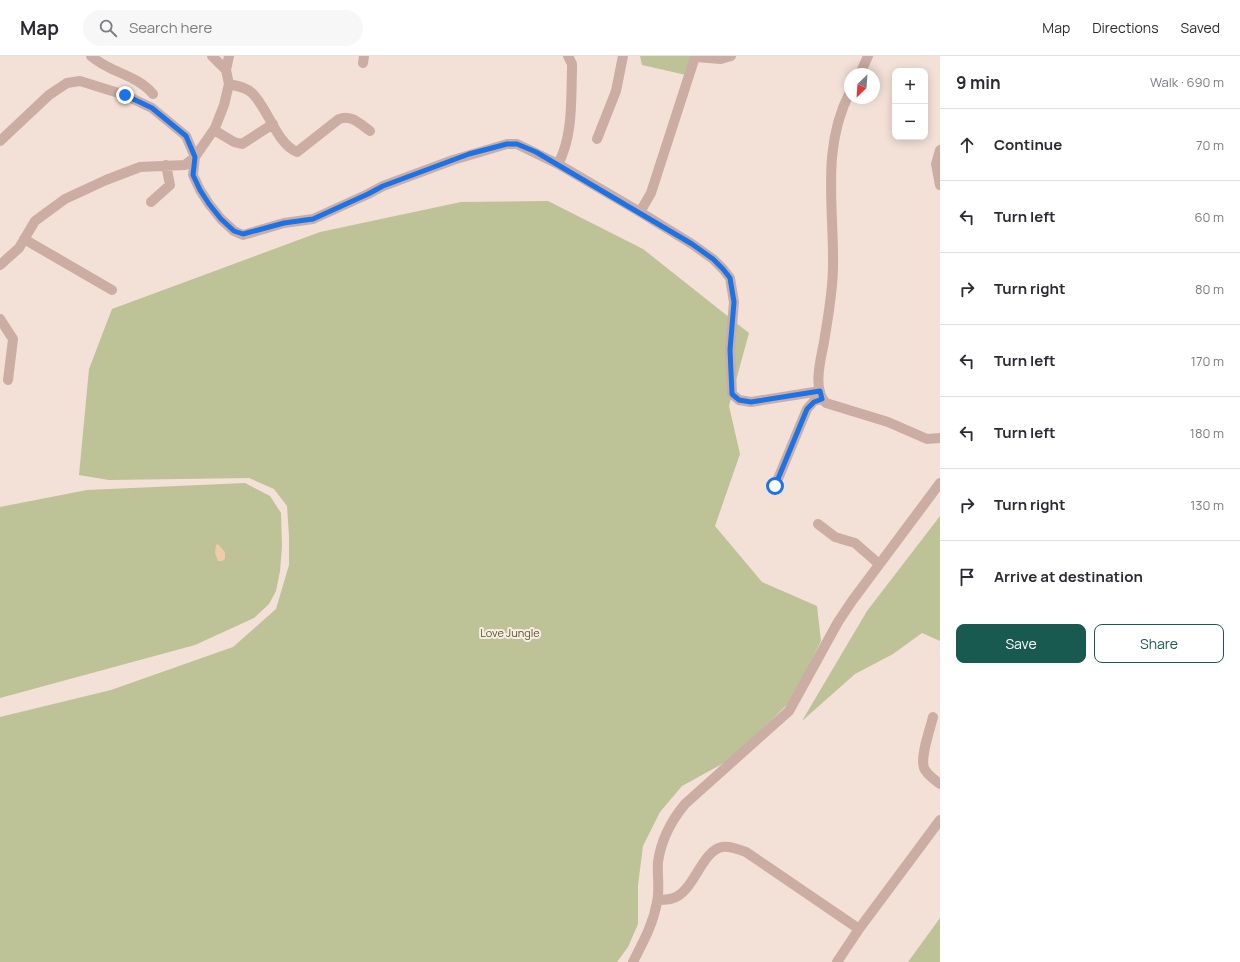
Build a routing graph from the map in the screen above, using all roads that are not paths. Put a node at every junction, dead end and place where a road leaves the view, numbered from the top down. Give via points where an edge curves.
1 (91, 56) edge
2 (212, 56) edge
3 (229, 56) edge
4 (568, 56) edge
5 (623, 56) edge
6 (731, 56) edge
7 (868, 56) edge
8 (863, 68) edge
9 (226, 70) junction
10 (229, 84) junction
11 (153, 94) dead end
12 (846, 104) edge
13 (273, 124) junction
14 (214, 130) junction
15 (370, 131) dead end
16 (597, 139) dead end
17 (0, 141) edge
18 (940, 150) edge
19 (195, 157) junction
20 (558, 164) junction
21 (166, 165) junction
22 (940, 185) edge
23 (151, 202) dead end
24 (640, 212) junction
25 (24, 239) junction
26 (0, 265) edge
27 (112, 290) dead end
28 (0, 319) edge
29 (8, 380) dead end
30 (821, 395) junction
31 (940, 438) edge
32 (940, 483) edge
33 (775, 486) dead end
34 (818, 524) dead end
35 (879, 564) junction
36 (932, 717) dead end
37 (940, 784) edge
38 (940, 820) edge
39 (658, 900) junction
40 (859, 929) junction
41 (633, 962) edge
42 (837, 962) edge

1 - 11 street via 107,68 141,81
2 - 9 street
3 - 9 street
4 - 20 street via 572,64 570,117 564,153
5 - 16 street via 616,91
6 - 24 street via 721,59 696,57 694,60 651,193
7 - 8 street
9 - 10 street
10 - 13 street via 253,93
10 - 14 street
12 - 30 street via 833,138 831,157 833,266 820,370
13 - 14 street via 242,144
13 - 15 street via 287,145 297,152 345,117 352,118
14 - 19 street
17 - 19 street via 49,95 67,83 80,81 125,95 152,108 186,136
18 - 22 street via 936,164
19 - 20 street via 193,175 209,204 234,231 243,234 284,223 313,219 383,186 469,154 507,144 517,144
19 - 21 street via 185,165
20 - 24 street
21 - 23 street via 170,185
21 - 25 street via 140,167 65,199 35,220
24 - 30 street via 713,259 730,278 734,302 730,350 732,394 751,402
25 - 26 street via 15,252
25 - 27 street
28 - 29 street via 13,339
30 - 31 street via 826,404 888,422 927,439
30 - 33 street via 807,409
32 - 35 street
34 - 35 street via 835,537 855,543
35 - 39 street via 838,622 789,712 685,804 672,821 664,837 658,862
36 - 37 street via 923,760 929,775
38 - 40 street
39 - 40 street via 677,897 711,854 720,847 731,847 746,852
39 - 41 street via 650,932
40 - 42 street

